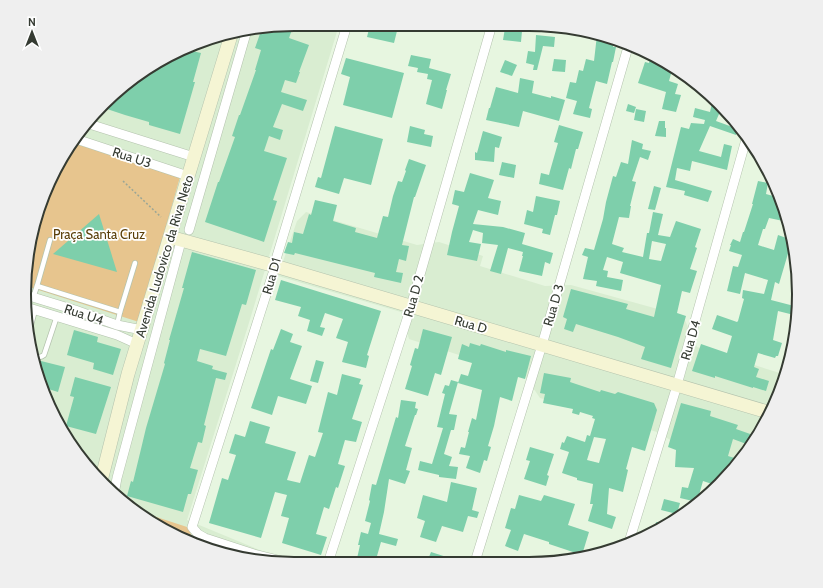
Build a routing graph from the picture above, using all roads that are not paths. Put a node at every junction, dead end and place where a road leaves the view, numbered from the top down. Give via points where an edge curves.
1 (346, 31) edge
2 (490, 31) edge
3 (245, 36) edge
4 (230, 39) edge
5 (627, 50) edge
6 (93, 125) edge
7 (80, 140) edge
8 (745, 144) edge
9 (194, 157) junction
10 (188, 176) junction
11 (189, 230) dead end
12 (50, 240) dead end
13 (175, 241) junction
14 (135, 263) dead end
15 (275, 266) junction
16 (37, 286) junction
17 (31, 295) edge
18 (31, 296) edge
19 (80, 300) junction
20 (411, 306) junction
21 (31, 309) edge
22 (75, 310) junction
23 (120, 312) junction
24 (57, 316) junction
25 (70, 320) junction
26 (117, 325) junction
27 (142, 330) junction
28 (137, 344) junction
29 (542, 345) junction
30 (39, 357) edge
31 (677, 386) junction
32 (764, 411) edge
33 (103, 474) edge
34 (115, 487) edge
35 (631, 537) edge
36 (236, 550) edge
37 (330, 557) edge
38 (477, 557) edge

1 - 15 street, Rua D1
2 - 20 street, Rua D 2
3 - 11 street
4 - 9 street, Avenida Ludovico da Riva Neto
5 - 29 street, Rua D 3
6 - 9 street, Rua U3
7 - 10 street, Rua U3
8 - 31 street, Rua D4
9 - 10 street, Avenida Ludovico da Riva Neto
10 - 13 street, Avenida Ludovico da Riva Neto
12 - 16 lane
13 - 15 street, Rua D
13 - 27 street, Avenida Ludovico da Riva Neto
13 - 34 street
14 - 23 lane
15 - 20 street, Rua D
15 - 36 street, Rua D1 via 192,527 204,538
16 - 17 lane
16 - 19 lane
18 - 22 street, Rua U4
19 - 22 lane
19 - 23 lane
20 - 29 street, Rua D
20 - 37 street, Rua D 2
21 - 24 street, Rua U4
22 - 25 street
22 - 26 street, Rua U4
23 - 26 lane
24 - 25 street, Rua U4
24 - 30 lane via 44,355
25 - 28 street, Rua U4
26 - 27 street, Rua U4
27 - 28 street, Avenida Ludovico da Riva Neto
28 - 33 street, Avenida Ludovico da Riva Neto
29 - 31 street, Rua D
29 - 38 street, Rua D 3
31 - 32 street, Rua D
31 - 35 street, Rua D4

